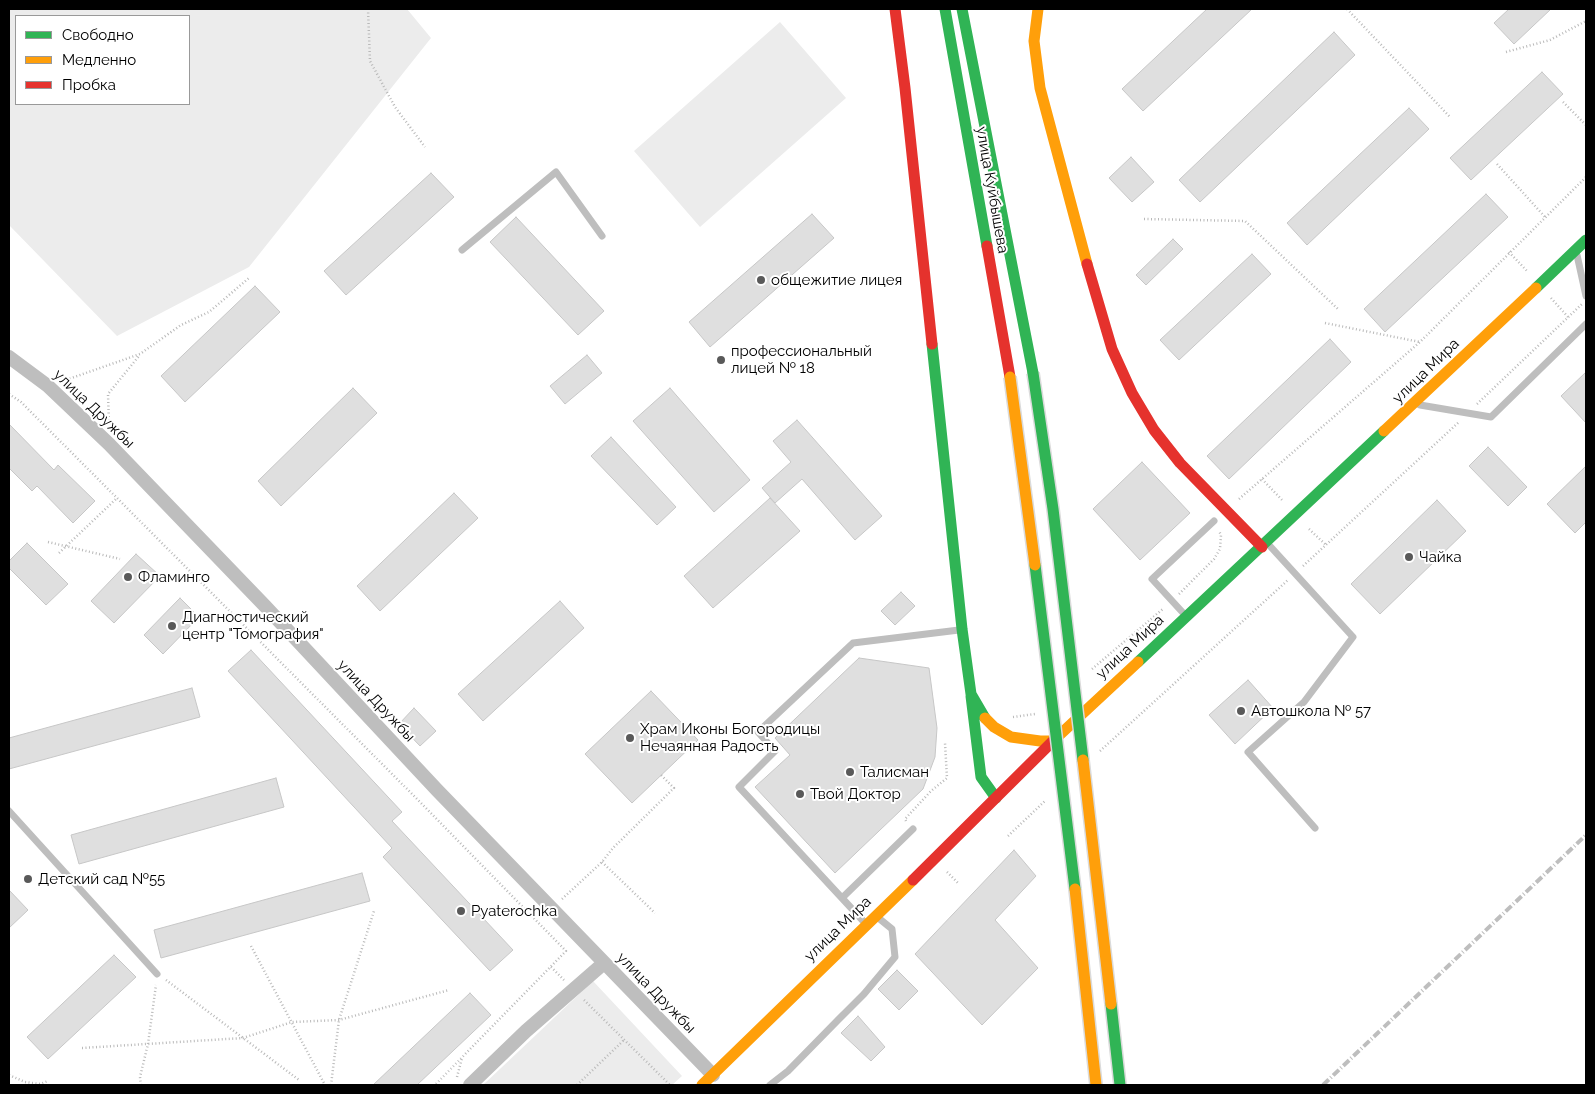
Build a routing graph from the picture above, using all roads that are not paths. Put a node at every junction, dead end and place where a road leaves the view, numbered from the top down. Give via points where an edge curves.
1 (895, 9) edge
2 (945, 9) edge
3 (962, 9) edge
4 (1038, 9) edge
5 (602, 236) dead end
6 (1586, 240) edge
7 (462, 250) dead end
8 (1576, 251) junction
9 (1586, 296) edge
10 (1586, 324) edge
11 (9, 357) edge
12 (1415, 404) junction
13 (1214, 521) road end
14 (1265, 545) junction
15 (1187, 617) junction
16 (962, 629) junction
17 (971, 694) junction
18 (1053, 741) junction
19 (996, 798) junction
20 (9, 811) edge
21 (1314, 828) dead end
22 (913, 829) dead end
23 (842, 898) junction
24 (875, 915) junction
25 (866, 924) junction
26 (604, 963) junction
27 (157, 974) road end
28 (713, 1075) junction
29 (470, 1085) edge
30 (702, 1085) edge
31 (770, 1085) edge
32 (1096, 1085) edge
33 (1120, 1085) edge

1 - 16 main road
2 - 32 main road, улица Куйбышева, bridge via 1010,377 1071,857
3 - 33 main road, улица Куйбышева, bridge via 1033,373 1053,509
4 - 14 main road via 1034,41 1040,88 1112,349 1154,430 1225,510
5 - 7 lane via 556,172
6 - 8 main road, улица Мира
8 - 9 lane
8 - 12 main road, улица Мира
10 - 12 lane via 1490,417
11 - 26 street, улица Дружбы via 48,386 109,444
12 - 14 main road, улица Мира
13 - 15 lane via 1152,579
14 - 15 main road, улица Мира
14 - 21 lane via 1353,637 1304,702 1248,752
15 - 18 main road, улица Мира
16 - 17 main road
16 - 23 lane via 853,643 758,732 775,751 739,787
17 - 18 main road via 983,716 1001,732 1016,738
17 - 19 main road via 981,776
18 - 19 main road, улица Мира
19 - 24 main road, улица Мира
20 - 27 lane
22 - 23 lane
23 - 25 lane
24 - 25 main road, улица Мира
24 - 31 lane via 892,930 895,957 864,994
25 - 28 main road, улица Мира
26 - 28 street, улица Дружбы
26 - 29 street
28 - 30 main road, улица Мира

